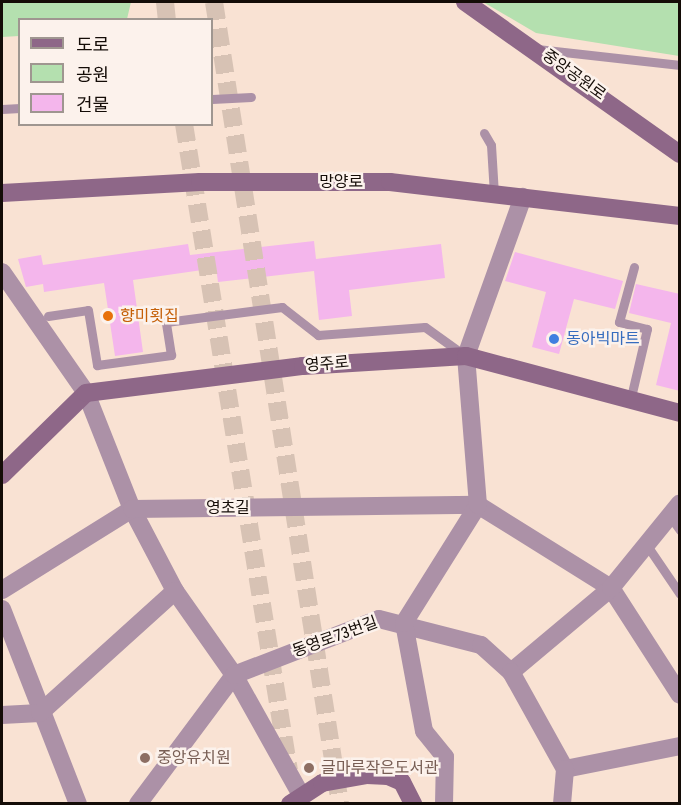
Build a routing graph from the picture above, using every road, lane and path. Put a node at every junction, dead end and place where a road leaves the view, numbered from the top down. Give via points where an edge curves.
1 (465, 2) edge
2 (537, 49) junction
3 (680, 65) edge
4 (250, 97) dead end
5 (213, 99) edge
6 (18, 108) edge
7 (2, 109) edge
8 (484, 133) dead end
9 (680, 154) edge
10 (2, 193) edge
11 (494, 194) junction
12 (523, 197) junction
13 (680, 216) edge
14 (634, 267) dead end
15 (2, 272) edge
16 (48, 316) dead end
17 (466, 356) junction
18 (86, 393) junction
19 (631, 397) junction
20 (680, 413) edge
21 (2, 475) edge
22 (478, 505) junction
23 (132, 509) junction
24 (676, 516) edge
25 (646, 544) junction
26 (611, 588) junction
27 (2, 590) edge
28 (175, 591) junction
29 (680, 594) edge
30 (2, 609) edge
31 (404, 622) junction
32 (674, 670) edge
33 (511, 672) junction
34 (234, 675) junction
35 (680, 695) edge
36 (40, 713) junction
37 (2, 715) edge
38 (680, 746) edge
39 (565, 770) junction
40 (295, 799) edge
41 (78, 804) edge
42 (138, 804) edge
43 (413, 804) edge
44 (444, 804) edge
45 (562, 804) edge

1 - 2 street, 중앙공원로
2 - 3 lane
2 - 9 street, 중앙공원로
4 - 5 lane
6 - 7 lane
8 - 11 lane via 491,145
10 - 11 street, 망양로 via 200,182 390,182
11 - 12 street, 망양로
12 - 13 street, 망양로
12 - 17 street
14 - 19 lane via 619,322 647,329
15 - 18 street
16 - 17 lane via 88,310 97,365 171,355 166,322 282,307 318,335 425,327
17 - 18 street, 영주로 via 303,366
17 - 19 street, 영주로
17 - 22 street
18 - 21 street
18 - 23 street
19 - 20 street, 영주로
22 - 23 street, 영초길
22 - 26 street
22 - 31 street
23 - 27 street
23 - 28 street
24 - 25 street
25 - 26 street
25 - 29 lane
26 - 32 street
26 - 33 street
28 - 34 street
28 - 36 street
30 - 36 street
31 - 33 street, 동영로73번길 via 481,645
31 - 34 street, 동영로73번길 via 379,619
31 - 44 street via 424,731 445,757
32 - 35 street
33 - 39 street, 동영로73번길
34 - 40 street
34 - 42 street
36 - 37 street
36 - 41 street
38 - 39 street
39 - 45 street
40 - 43 street via 322,783 388,776 402,782

